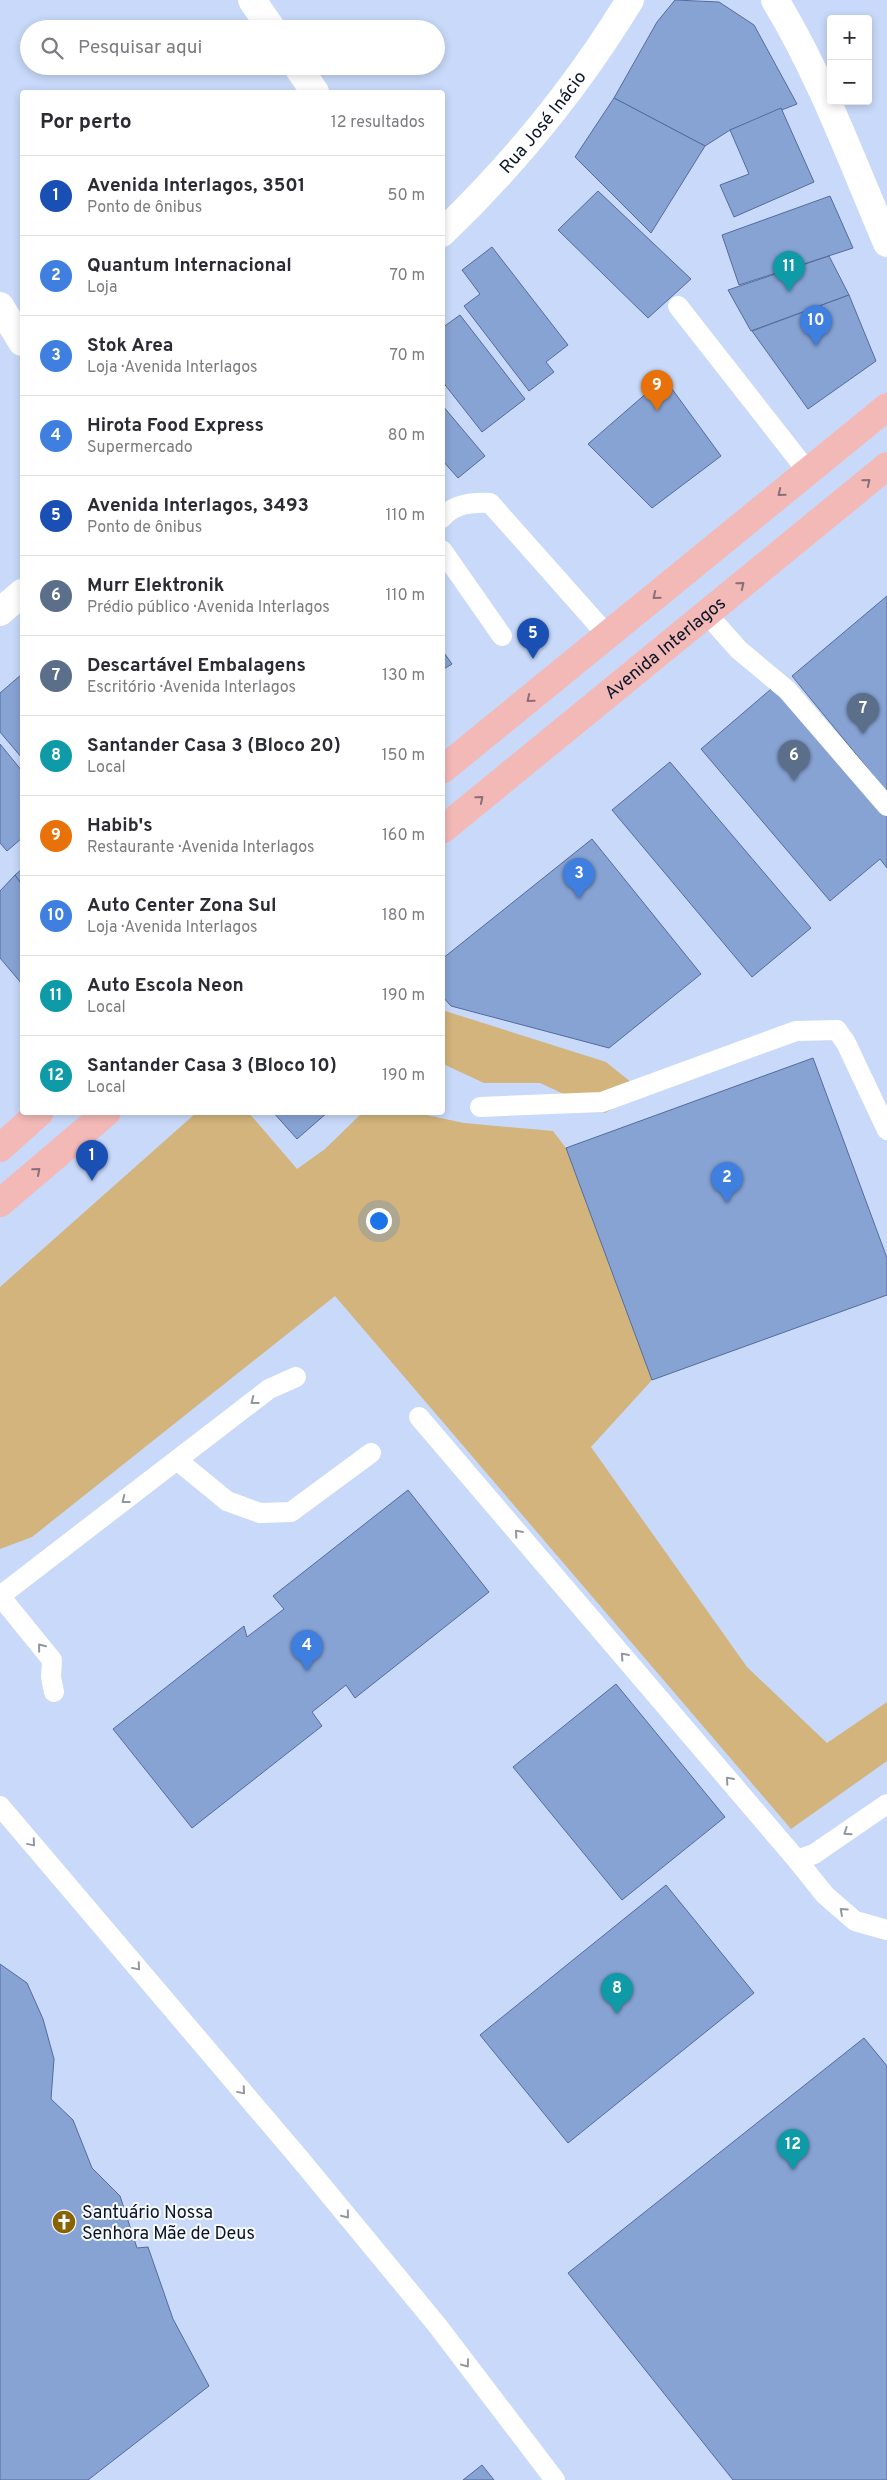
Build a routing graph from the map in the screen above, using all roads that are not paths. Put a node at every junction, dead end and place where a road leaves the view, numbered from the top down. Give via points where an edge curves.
1 (252, 0) edge
2 (630, 0) edge
3 (775, 0) edge
4 (266, 20) edge
5 (303, 75) edge
6 (314, 90) edge
7 (445, 230) edge
8 (887, 243) edge
9 (0, 306) edge
10 (678, 306) dead end
11 (20, 339) edge
12 (887, 407) edge
13 (887, 466) edge
14 (808, 472) junction
15 (445, 514) edge
16 (445, 554) edge
17 (20, 595) edge
18 (0, 612) edge
19 (706, 613) junction
20 (502, 636) dead end
21 (608, 636) junction
22 (445, 768) edge
23 (887, 806) edge
24 (445, 828) edge
25 (480, 1107) dead end
26 (37, 1115) edge
27 (103, 1115) edge
28 (887, 1130) edge
29 (0, 1148) edge
30 (0, 1203) edge
31 (296, 1377) dead end
32 (418, 1417) dead end
33 (371, 1453) dead end
34 (177, 1460) junction
35 (0, 1596) edge
36 (54, 1692) dead end
37 (887, 1804) edge
38 (0, 1806) edge
39 (797, 1860) junction
40 (887, 1930) edge
41 (555, 2480) edge

1 - 4 street
2 - 7 street, Rua José Inácio via 594,56 519,155
3 - 8 street via 832,110
5 - 6 street
9 - 11 street
10 - 14 lane
12 - 14 main road
19 -> 13 main road, Avenida Interlagos
14 -> 21 main road
15 - 21 lane via 473,502 490,503
16 - 20 lane
17 - 18 street
19 - 23 lane via 739,650 787,690
24 -> 19 main road, Avenida Interlagos
21 -> 22 main road
25 - 28 lane via 602,1102 796,1031 837,1030
26 - 29 main road
30 -> 27 main road
31 -> 34 lane via 269,1389
39 -> 32 lane
33 - 34 lane via 291,1512 260,1513 227,1500
34 -> 35 lane
36 -> 35 lane via 52,1660
37 -> 39 lane via 814,1854
38 -> 41 lane via 437,2325
40 -> 39 lane via 855,1921 825,1895

